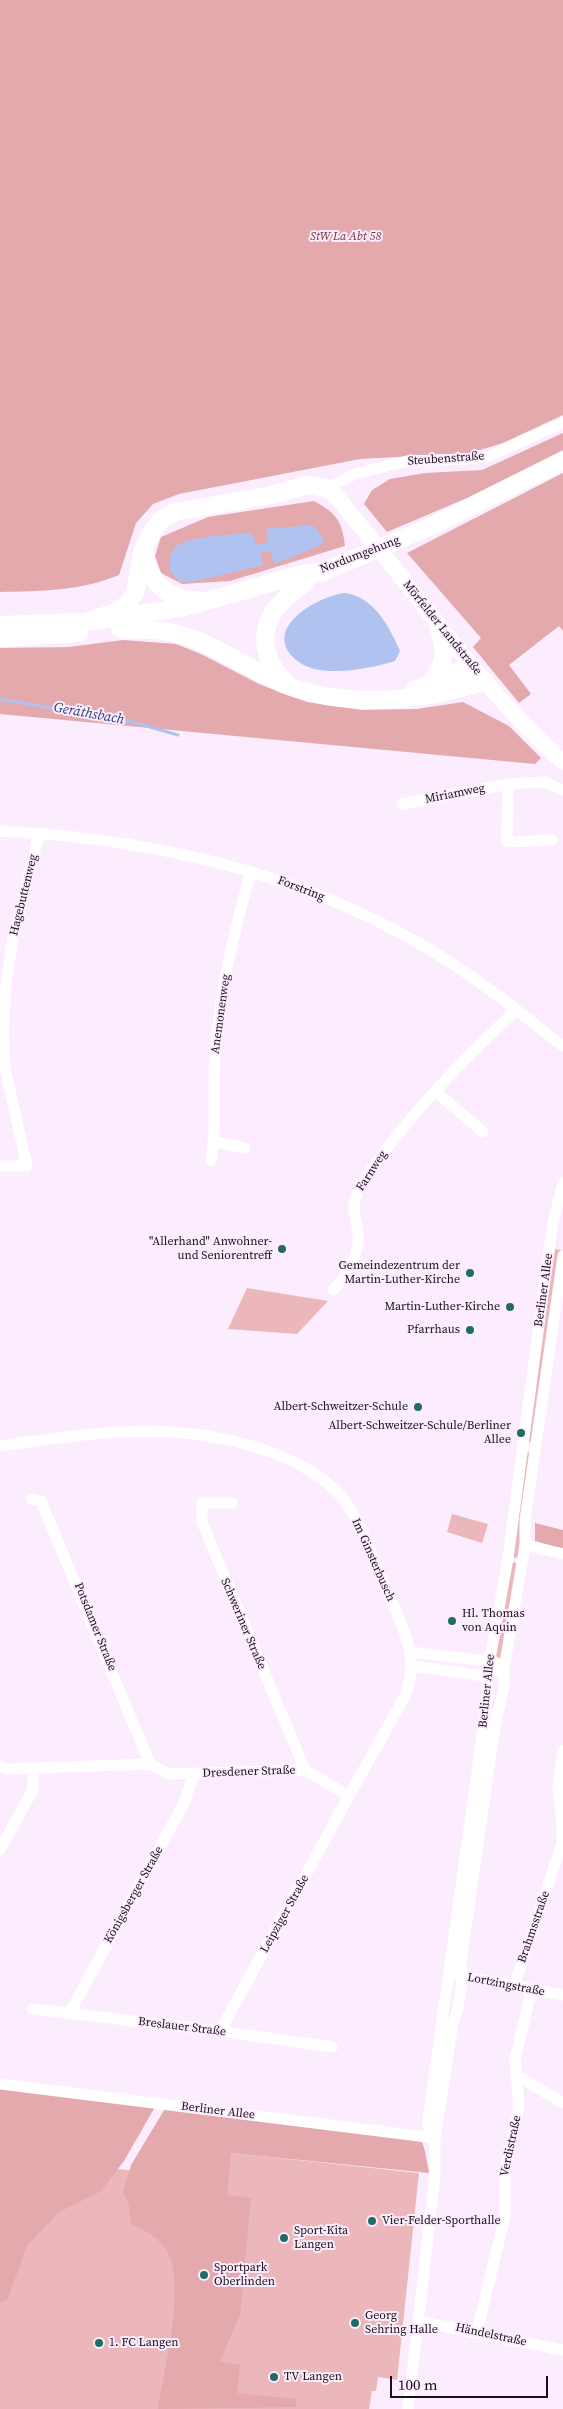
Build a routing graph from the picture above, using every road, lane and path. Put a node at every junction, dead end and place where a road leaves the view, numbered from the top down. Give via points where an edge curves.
1 (563, 423) edge
2 (563, 461) edge
3 (327, 488) junction
4 (146, 542) junction
5 (323, 572) junction
6 (305, 582) junction
7 (216, 599) junction
8 (85, 622) junction
9 (0, 625) edge
10 (438, 625) junction
11 (120, 629) junction
12 (0, 638) edge
13 (485, 681) junction
14 (428, 686) junction
15 (297, 689) junction
16 (385, 698) junction
17 (563, 762) edge
18 (508, 784) junction
19 (563, 790) edge
20 (402, 804) dead end
21 (0, 831) edge
22 (39, 834) junction
23 (552, 840) dead end
24 (251, 871) junction
25 (516, 1010) junction
26 (563, 1046) edge
27 (435, 1091) junction
28 (482, 1132) dead end
29 (214, 1142) junction
30 (245, 1148) dead end
31 (211, 1160) dead end
32 (0, 1166) edge
33 (563, 1183) edge
34 (558, 1228) edge
35 (563, 1256) edge
36 (333, 1290) dead end
37 (0, 1446) edge
38 (32, 1499) dead end
39 (232, 1503) dead end
40 (525, 1545) junction
41 (563, 1554) edge
42 (410, 1652) junction
43 (490, 1662) junction
44 (413, 1666) junction
45 (505, 1666) junction
46 (487, 1676) junction
47 (563, 1751) edge
48 (150, 1764) junction
49 (0, 1766) edge
50 (33, 1768) junction
51 (304, 1770) junction
52 (194, 1773) junction
53 (350, 1796) junction
54 (0, 1849) edge
55 (449, 1974) junction
56 (462, 1976) junction
57 (514, 1986) junction
58 (532, 1989) junction
59 (563, 1995) edge
60 (32, 2010) dead end
61 (69, 2014) junction
62 (220, 2031) junction
63 (332, 2048) dead end
64 (517, 2076) junction
65 (0, 2084) edge
66 (563, 2104) edge
67 (435, 2138) junction
68 (418, 2321) junction
69 (477, 2332) junction
70 (563, 2350) edge
71 (408, 2409) edge

1 - 3 street, Steubenstraße via 489,456 408,461 354,474
2 - 5 main road, Nordumgehung via 434,525
3 - 4 main road via 308,485 175,512 160,521
3 - 10 main road, Mörfelder Landstraße
4 - 7 main road via 149,572 164,591 190,600
4 - 8 main road via 131,599 116,612
5 - 6 main road
5 - 7 main road, Nordumgehung via 302,574
6 - 11 main road via 220,608
6 - 15 main road via 271,615 265,637 267,658 274,670
7 - 8 main road, Nordumgehung
8 - 9 main road
10 - 13 main road, Mörfelder Landstraße
10 - 14 main road via 443,661
11 - 12 main road via 37,638
11 - 15 main road via 157,630 183,636
13 - 14 main road via 466,670
13 - 16 main road via 440,694
13 - 17 main road, Mörfelder Landstraße
14 - 16 main road
15 - 16 main road via 333,697
18 - 19 street, Miriamweg via 544,782
18 - 20 street, Miriamweg
18 - 23 street via 507,842
21 - 22 street, Forstring
22 - 24 street, Forstring via 151,847
22 - 32 street, Hagebuttenweg via 12,938 3,1030 5,1068 27,1166
24 - 25 street, Forstring via 317,894 402,935 448,961
24 - 29 street, Anemonenweg via 220,1010 213,1093
25 - 26 street, Forstring
25 - 27 street, Farnweg
27 - 28 street
27 - 36 street, Farnweg via 384,1153 356,1197 357,1251 346,1276
29 - 30 street
29 - 31 street, Anemonenweg
33 - 34 street, Berliner Allee
34 - 43 street, Berliner Allee
35 - 40 street, Berliner Allee via 525,1520
37 - 42 street, Im Ginsterbusch via 92,1433 158,1431 232,1440 294,1462 319,1476 348,1506 402,1626
38 - 48 street, Potsdamer Straße via 41,1502
39 - 51 street, Schweriner Straße via 202,1503 202,1522
40 - 41 street
40 - 45 street, Berliner Allee
42 - 43 street
42 - 44 street, Im Ginsterbusch
43 - 45 street
43 - 46 street, Berliner Allee
44 - 46 street
44 - 53 street via 405,1696
45 - 46 street
45 - 56 street, Berliner Allee via 461,1962
46 - 55 street, Berliner Allee via 488,1694
47 - 57 street, Brahmsstraße via 558,1787 562,1844
48 - 50 street, Dresdener Straße
48 - 52 street, Dresdener Straße via 168,1774
49 - 50 street, Dresdener Straße via 7,1769
50 - 54 street via 33,1790
51 - 52 street, Dresdener Straße
51 - 53 street, Dresdener Straße
52 - 61 street, Königsberger Straße via 185,1801
53 - 62 street, Leipziger Straße
55 - 56 street, Lortzingstraße
55 - 67 street, Berliner Allee via 428,2123
56 - 57 street, Lortzingstraße
56 - 67 street, Berliner Allee
57 - 58 street, Lortzingstraße
58 - 59 street, Lortzingstraße
58 - 64 street, Verdistraße via 516,2052
60 - 61 street, Breslauer Straße
61 - 62 street, Breslauer Straße
62 - 63 street, Breslauer Straße
64 - 66 street
64 - 69 street, Verdistraße via 519,2107 505,2171 505,2216
65 - 67 street, Berliner Allee
67 - 68 street, Berliner Allee via 435,2175
68 - 69 street, Händelstraße
68 - 71 street, Berliner Allee
69 - 70 street, Händelstraße

